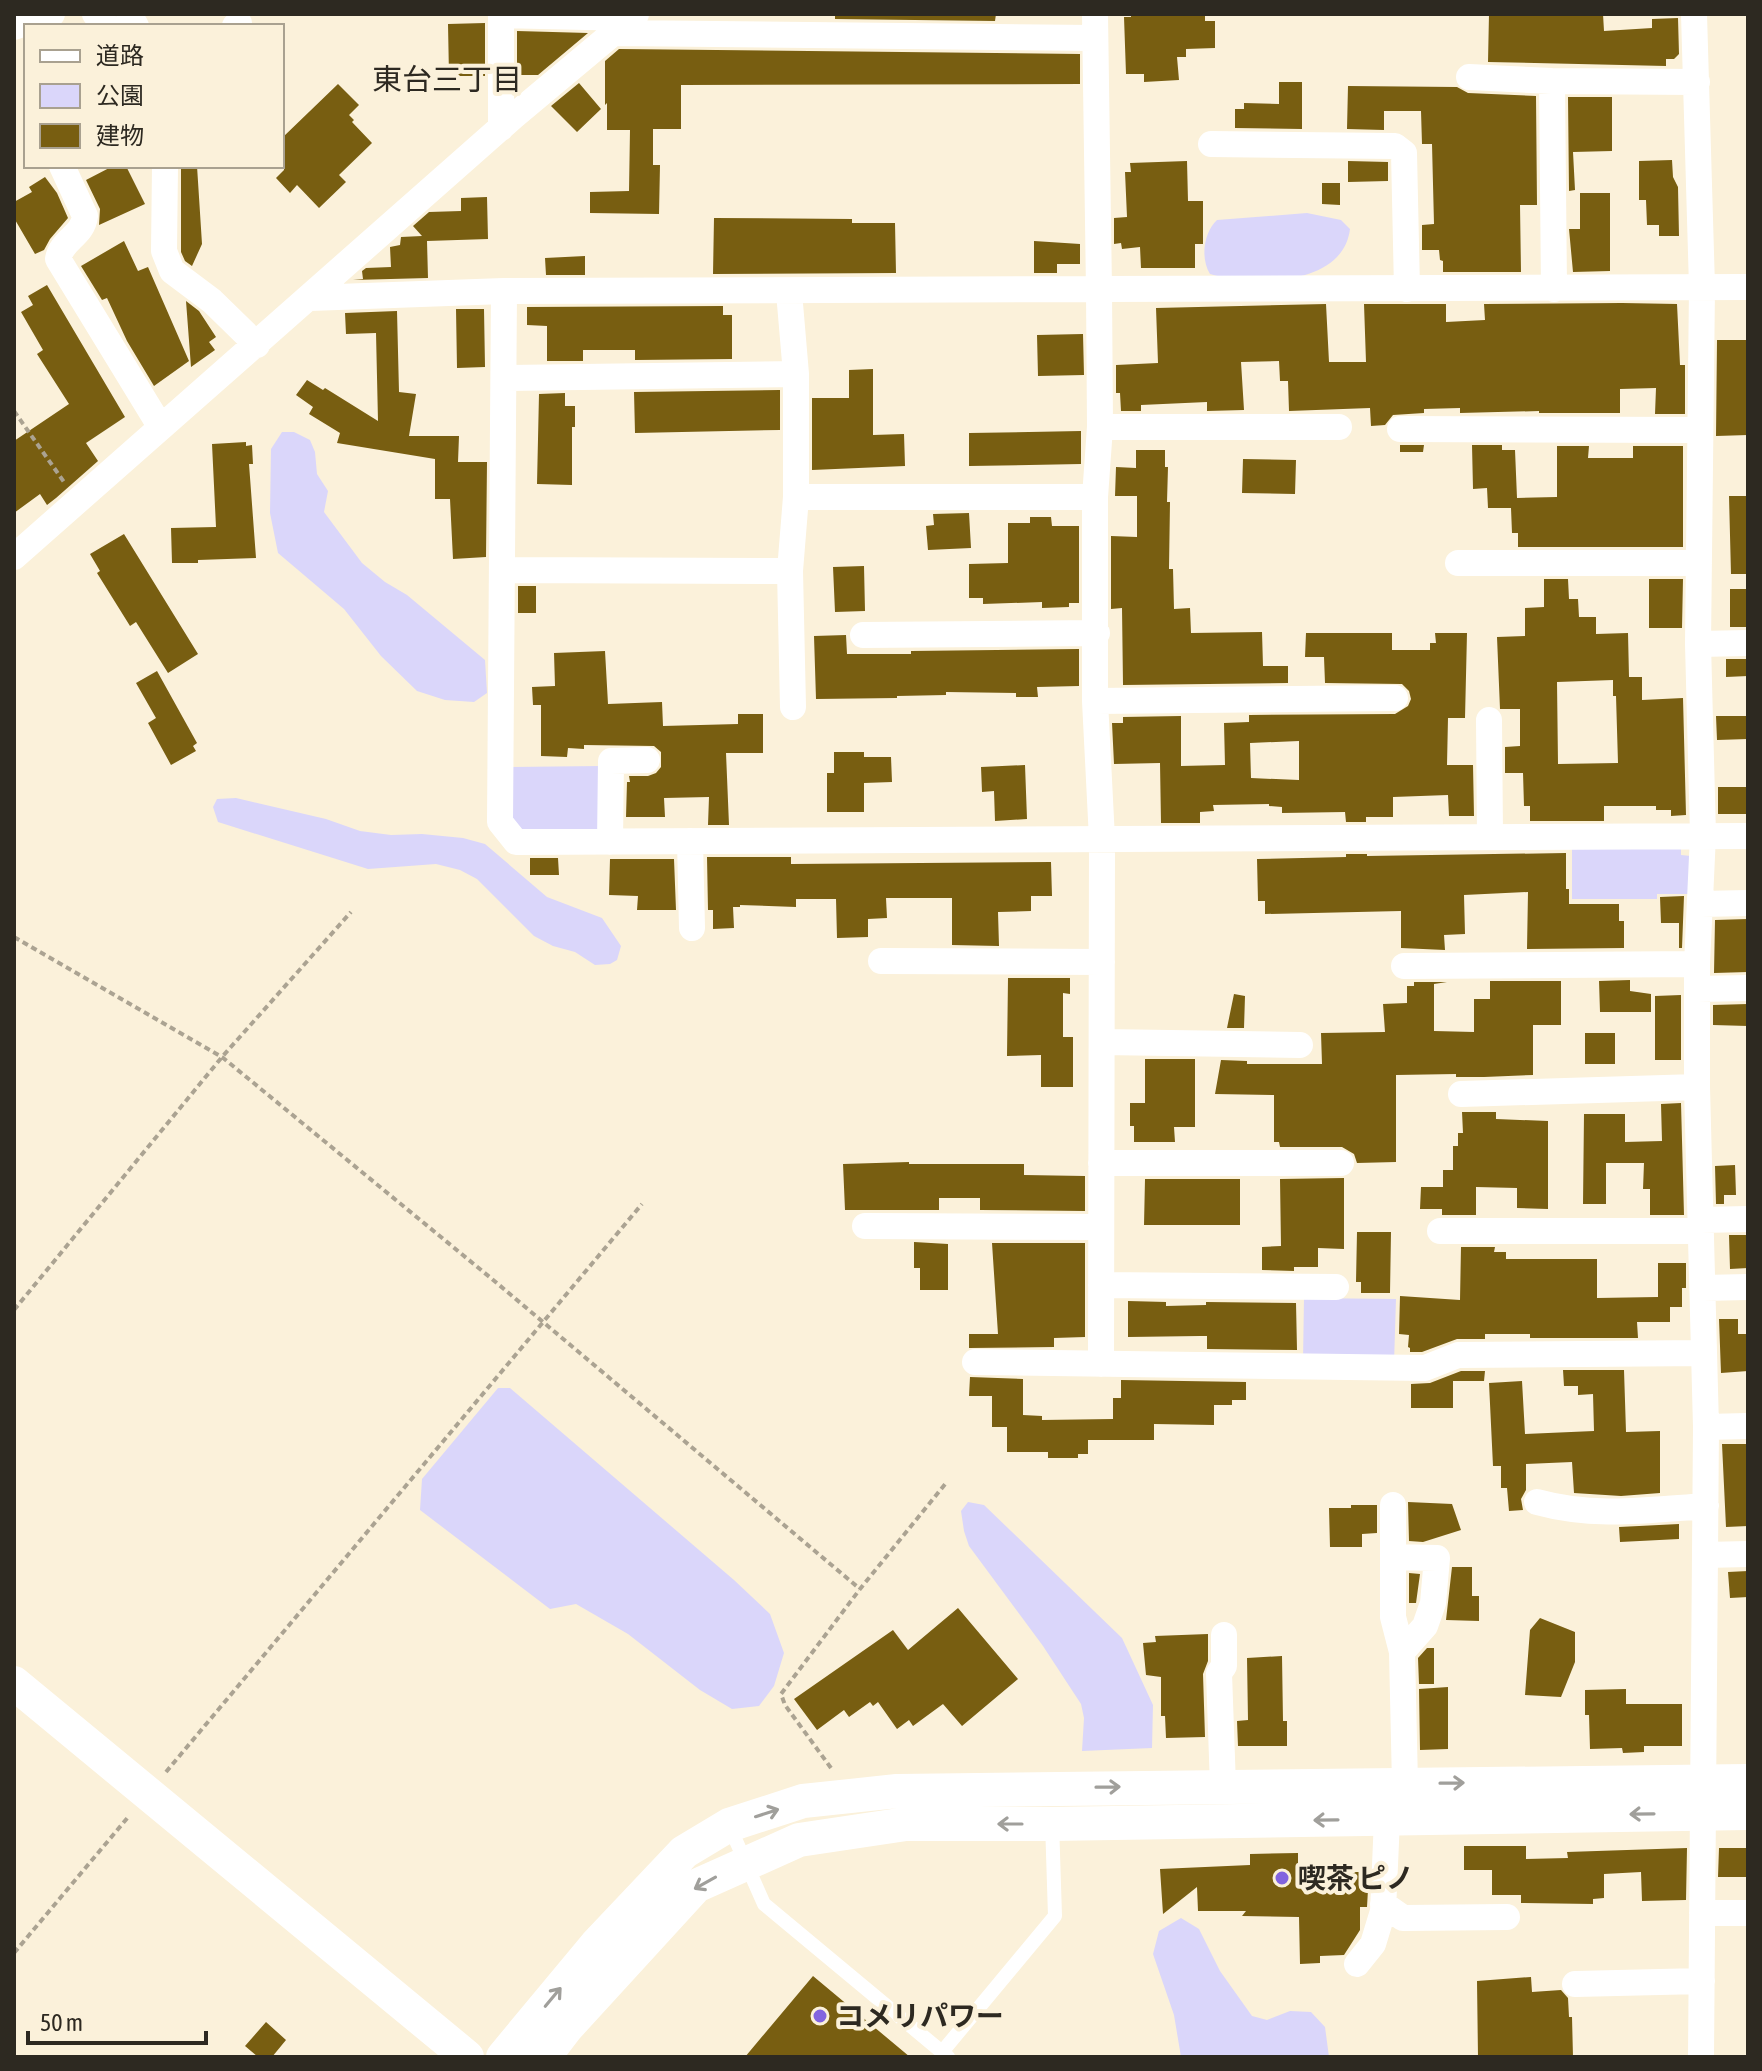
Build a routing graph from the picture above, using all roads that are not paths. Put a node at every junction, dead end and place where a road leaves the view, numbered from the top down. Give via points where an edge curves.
1 (52, 14) edge
2 (501, 14) edge
3 (1694, 14) edge
4 (628, 22) edge
5 (1095, 26) edge
6 (14, 27) edge
7 (1469, 77) dead end
8 (1552, 81) junction
9 (1697, 82) junction
10 (501, 128) junction
11 (1211, 144) dead end
12 (63, 168) edge
13 (165, 168) edge
14 (1702, 287) junction
15 (1748, 287) edge
16 (1407, 289) junction
17 (1554, 289) junction
18 (1099, 290) junction
19 (504, 291) junction
20 (789, 292) junction
21 (310, 298) junction
22 (257, 345) junction
23 (796, 374) junction
24 (505, 378) junction
25 (160, 426) junction
26 (1100, 427) junction
27 (1339, 427) dead end
28 (1400, 429) dead end
29 (1700, 430) junction
30 (796, 497) junction
31 (1095, 497) junction
32 (14, 557) edge
33 (1458, 563) dead end
34 (1699, 563) junction
35 (503, 570) junction
36 (790, 571) junction
37 (1097, 633) junction
38 (863, 635) dead end
39 (1748, 643) edge
40 (1698, 644) junction
41 (1395, 698) dead end
42 (1095, 701) junction
43 (793, 707) dead end
44 (1489, 720) dead end
45 (647, 760) dead end
46 (1490, 835) junction
47 (1703, 835) junction
48 (1748, 836) edge
49 (1102, 839) junction
50 (690, 841) junction
51 (610, 842) junction
52 (1748, 903) edge
53 (1700, 904) junction
54 (692, 928) dead end
55 (881, 961) dead end
56 (1102, 962) junction
57 (1404, 966) dead end
58 (1697, 976) junction
59 (1748, 988) edge
60 (1102, 1042) junction
61 (1300, 1045) dead end
62 (1697, 1087) junction
63 (1461, 1094) dead end
64 (1101, 1163) junction
65 (1341, 1163) dead end
66 (1748, 1219) edge
67 (865, 1226) dead end
68 (1701, 1226) junction
69 (1101, 1227) junction
70 (1440, 1231) dead end
71 (1101, 1285) junction
72 (1336, 1287) dead end
73 (1748, 1287) edge
74 (1703, 1288) junction
75 (1704, 1353) junction
76 (975, 1362) dead end
77 (1101, 1364) junction
78 (1748, 1426) edge
79 (1706, 1427) junction
80 (1537, 1502) dead end
81 (1393, 1505) dead end
82 (1706, 1506) junction
83 (1748, 1554) edge
84 (1705, 1555) junction
85 (1393, 1557) junction
86 (1224, 1635) dead end
87 (1402, 1652) junction
88 (14, 1683) edge
89 (1748, 1781) edge
90 (1405, 1784) junction
91 (1223, 1786) junction
92 (1052, 1789) junction
93 (1703, 1797) junction
94 (1748, 1813) edge
95 (1387, 1819) junction
96 (1052, 1824) junction
97 (729, 1825) junction
98 (745, 1863) junction
99 (1383, 1904) junction
100 (1702, 1913) junction
101 (1748, 1913) edge
102 (1507, 1917) dead end
103 (1357, 1964) dead end
104 (1702, 1981) junction
105 (1575, 1984) dead end
106 (945, 2054) edge
107 (467, 2057) edge
108 (503, 2057) edge
109 (544, 2057) edge
110 (1701, 2057) edge

1 - 6 street
2 - 4 street
2 - 10 street
3 - 9 street
4 - 5 street
4 - 10 street
5 - 18 street
7 - 8 street
8 - 9 street
8 - 17 street
9 - 14 street
10 - 21 street
11 - 16 street via 1395,146 1404,153
12 - 25 street via 85,216 58,259
13 - 22 street via 164,251 172,271
14 - 15 street
14 - 17 street
14 - 29 street
16 - 17 street
16 - 18 street
18 - 20 street
18 - 26 street
19 - 20 street
19 - 21 street
19 - 24 street
20 - 23 street
21 - 22 street
22 - 25 street
23 - 24 street
23 - 30 street
24 - 35 street
25 - 32 street
26 - 27 street
26 - 31 street
28 - 29 street
29 - 34 street
30 - 31 street
30 - 36 street
31 - 37 street
33 - 34 street
34 - 40 street
35 - 36 street
35 - 51 street via 500,822 516,842
36 - 43 street
37 - 38 street
37 - 42 street
39 - 40 street
40 - 47 street
41 - 42 street
42 - 49 street
44 - 46 street
45 - 51 street via 611,761
46 - 47 street
46 - 49 street
47 - 48 street
47 - 53 street
49 - 50 street
49 - 56 street
50 - 51 street
50 - 54 street
52 - 53 street
53 - 58 street
55 - 56 street
56 - 60 street
57 - 58 street
58 - 59 street
58 - 62 street
60 - 61 street
60 - 64 street
62 - 63 street
62 - 68 street
64 - 65 street
64 - 69 street
66 - 68 street
67 - 69 street
68 - 70 street
68 - 74 street
69 - 71 street
71 - 72 street
71 - 77 street
73 - 74 street
74 - 75 street
75 - 77 street via 1458,1355 1425,1368
75 - 79 street
76 - 77 street
78 - 79 street
79 - 82 street
80 - 82 street via 1614,1512
81 - 85 street
82 - 84 street
83 - 84 street
84 - 93 street
85 - 87 street via 1393,1617
85 - 87 street via 1437,1558 1425,1626
86 - 91 street via 1224,1666 1219,1673
87 - 90 street
88 - 107 street
89 - 93 street
90 - 91 street
90 -> 93 street
92 -> 91 street
92 - 96 lane
97 -> 92 street via 803,1801 897,1791
93 - 94 street
93 -> 95 street
93 - 100 street
95 -> 96 street
95 - 99 street
96 -> 98 street via 906,1824 799,1840
96 - 106 lane via 1055,1916
97 - 98 lane
108 -> 97 street via 596,1945 684,1852
98 - 106 lane via 764,1904
98 -> 109 street via 696,1886
99 - 102 street via 1403,1918
99 - 103 street via 1373,1944
100 - 101 street
100 - 104 street
104 - 105 street
104 - 110 street

